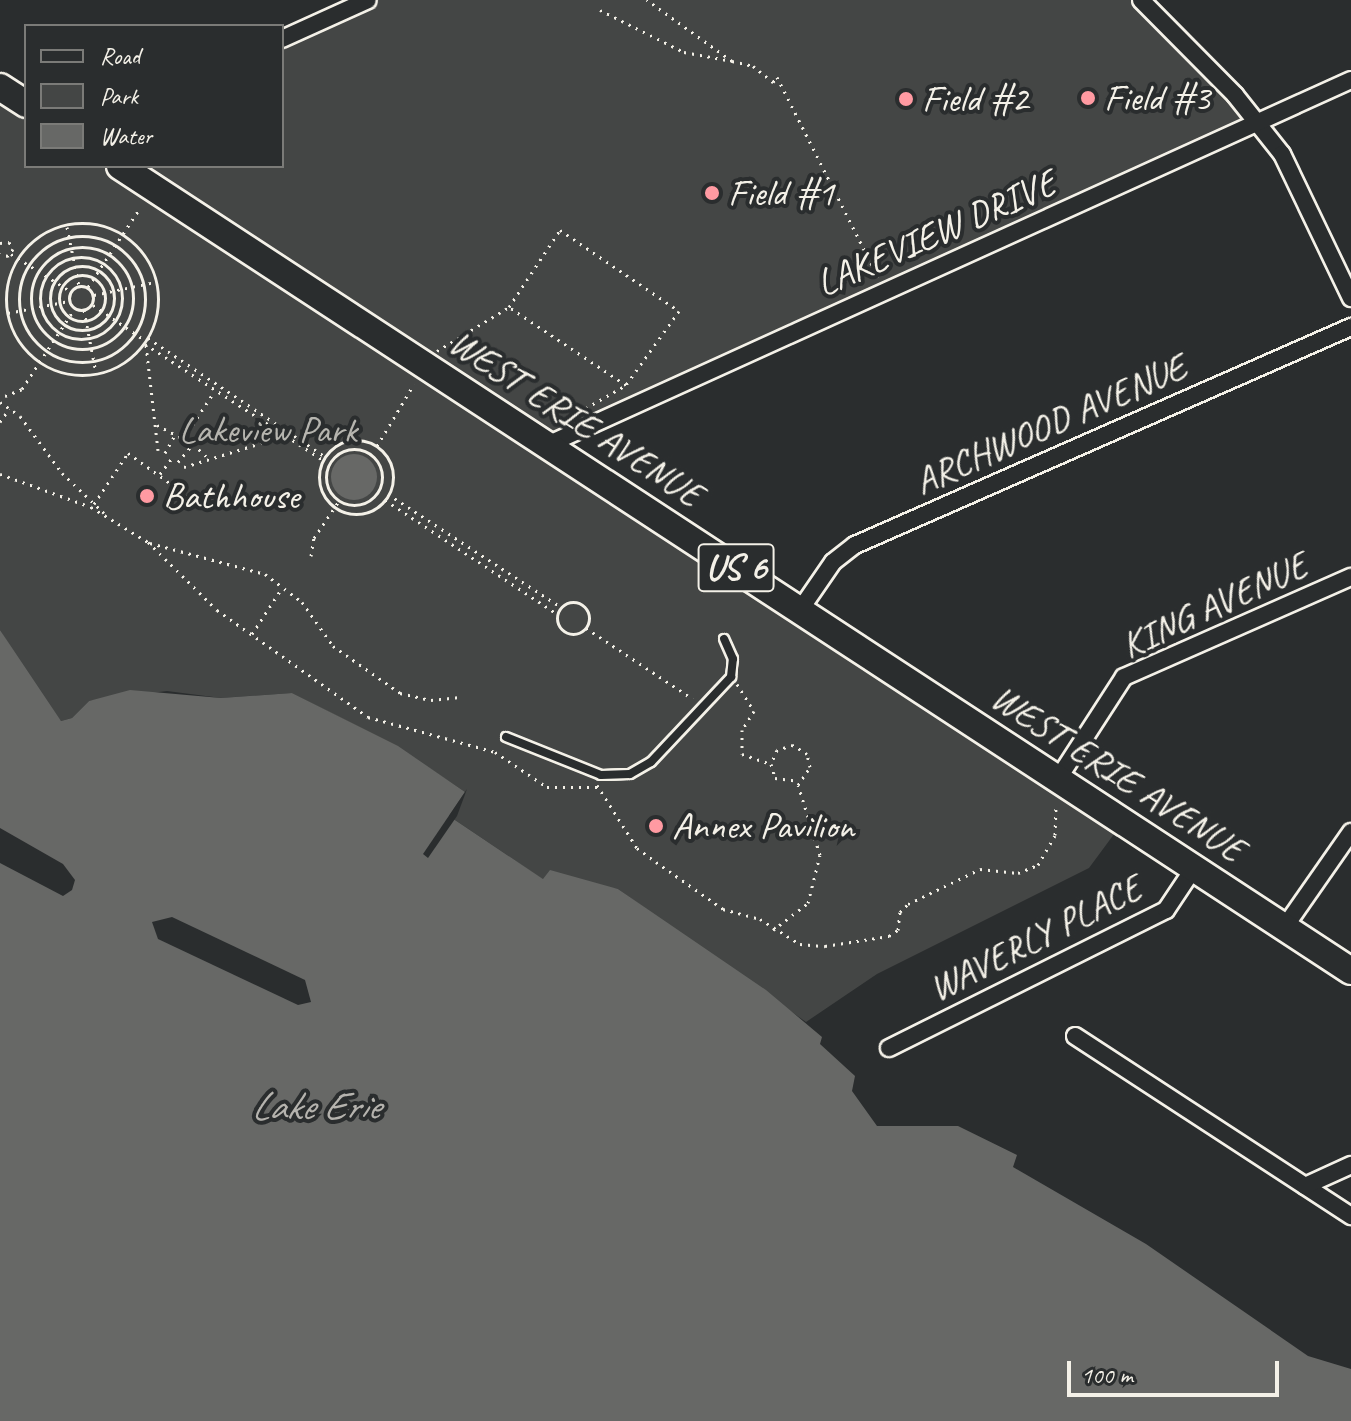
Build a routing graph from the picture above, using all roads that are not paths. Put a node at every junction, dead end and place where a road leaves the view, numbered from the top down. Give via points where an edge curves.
1 (368, 0) edge
2 (1141, 0) edge
3 (284, 38) edge
4 (1351, 80) edge
5 (0, 87) edge
6 (24, 103) edge
7 (1258, 122) junction
8 (123, 168) edge
9 (1351, 298) edge
10 (1351, 327) edge
11 (553, 436) junction
12 (1351, 577) edge
13 (800, 610) junction
14 (724, 639) dead end
15 (506, 737) dead end
16 (1058, 779) junction
17 (1351, 832) edge
18 (1194, 868) junction
19 (1284, 928) junction
20 (1351, 971) edge
21 (1075, 1036) dead end
22 (889, 1048) dead end
23 (1351, 1165) edge
24 (1305, 1186) junction
25 (1351, 1216) edge

1 - 3 street
2 - 7 street
4 - 7 street, LAKEVIEW DRIVE
5 - 6 main road
7 - 9 street via 1300,184
7 - 11 street, LAKEVIEW DRIVE
8 - 11 main road, WEST ERIE AVENUE / US 6
10 - 13 street, ARCHWOOD AVENUE via 855,545 833,562
11 - 13 main road, WEST ERIE AVENUE / US 6
12 - 16 street, KING AVENUE via 1124,677
13 - 16 main road, WEST ERIE AVENUE / US 6
14 - 15 lane via 733,659 731,677 651,762 630,774 601,775
16 - 18 main road, WEST ERIE AVENUE / US 6
17 - 19 street
18 - 19 main road, WEST ERIE AVENUE / US 6
18 - 22 street, WAVERLY PLACE via 1166,910
19 - 20 main road, WEST ERIE AVENUE / US 6
21 - 24 street
23 - 24 street
24 - 25 street

